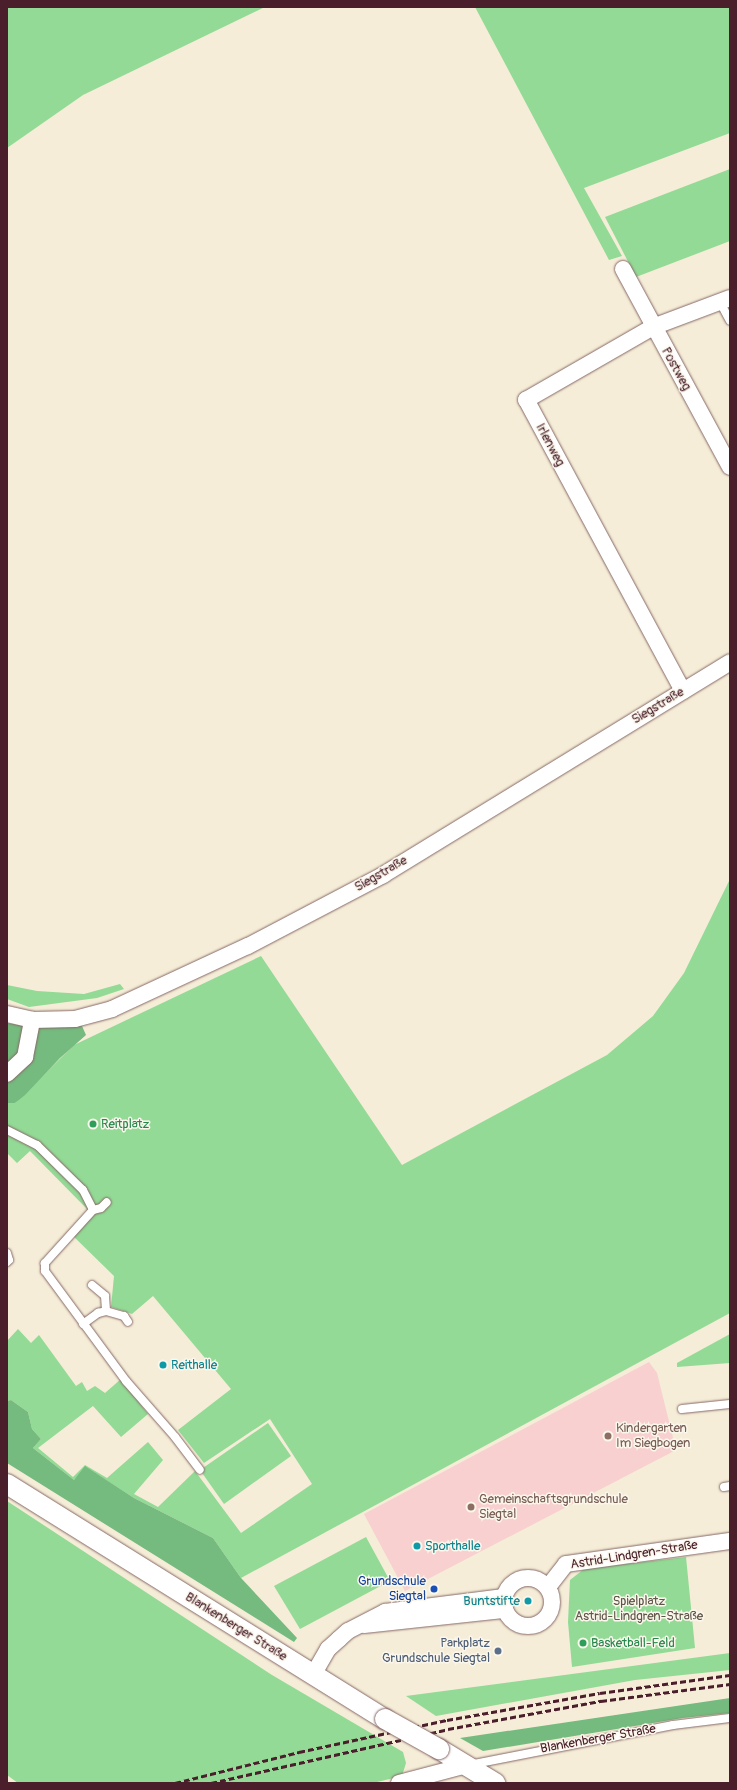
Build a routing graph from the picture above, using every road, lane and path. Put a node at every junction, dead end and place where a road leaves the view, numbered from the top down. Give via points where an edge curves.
1 (623, 269) dead end
2 (725, 300) edge
3 (730, 321) edge
4 (653, 327) junction
5 (730, 467) edge
6 (730, 662) edge
7 (683, 691) junction
8 (7, 1014) edge
9 (32, 1020) junction
10 (7, 1074) edge
11 (7, 1130) edge
12 (107, 1202) dead end
13 (93, 1210) junction
14 (7, 1253) edge
15 (7, 1262) edge
16 (92, 1285) dead end
17 (106, 1310) junction
18 (128, 1322) dead end
19 (83, 1324) junction
20 (730, 1404) edge
21 (682, 1409) dead end
22 (200, 1470) dead end
23 (7, 1484) edge
24 (730, 1541) edge
25 (548, 1587) junction
26 (504, 1603) junction
27 (313, 1675) junction
28 (730, 1718) edge
29 (467, 1766) junction
30 (441, 1777) edge
31 (399, 1783) edge
32 (495, 1783) edge

1 - 4 street, Postweg
2 - 3 lane
2 - 4 street, Irlenweg
4 - 5 street, Postweg
4 - 7 street, Irlenweg via 526,400
6 - 7 street, Siegstraße
7 - 9 street, Siegstraße via 384,875 248,946 112,1008 75,1019
8 - 9 street, Siegstraße
9 - 10 street via 25,1057
11 - 13 lane via 37,1145 83,1190
12 - 13 lane via 101,1208
13 - 19 lane via 56,1250 44,1268
14 - 15 lane
16 - 17 lane via 105,1296
17 - 18 lane via 124,1316
17 - 19 lane
19 - 22 lane via 126,1381
20 - 21 lane
23 - 27 street, Blankenberger Straße
24 - 25 street, Astrid-Lindgren-Straße via 566,1564
25 - 26 street via 535,1578 520,1579 510,1586
25 - 26 street via 553,1602 547,1617 533,1626 518,1624
26 - 27 street via 361,1625 328,1649
27 - 29 street, Blankenberger Straße, bridge
28 - 29 lane, Blankenberger Straße via 590,1740
29 - 30 street, Blankenberger Straße
29 - 32 street, Blankenberger Straße
30 - 31 street, Blankenberger Straße

